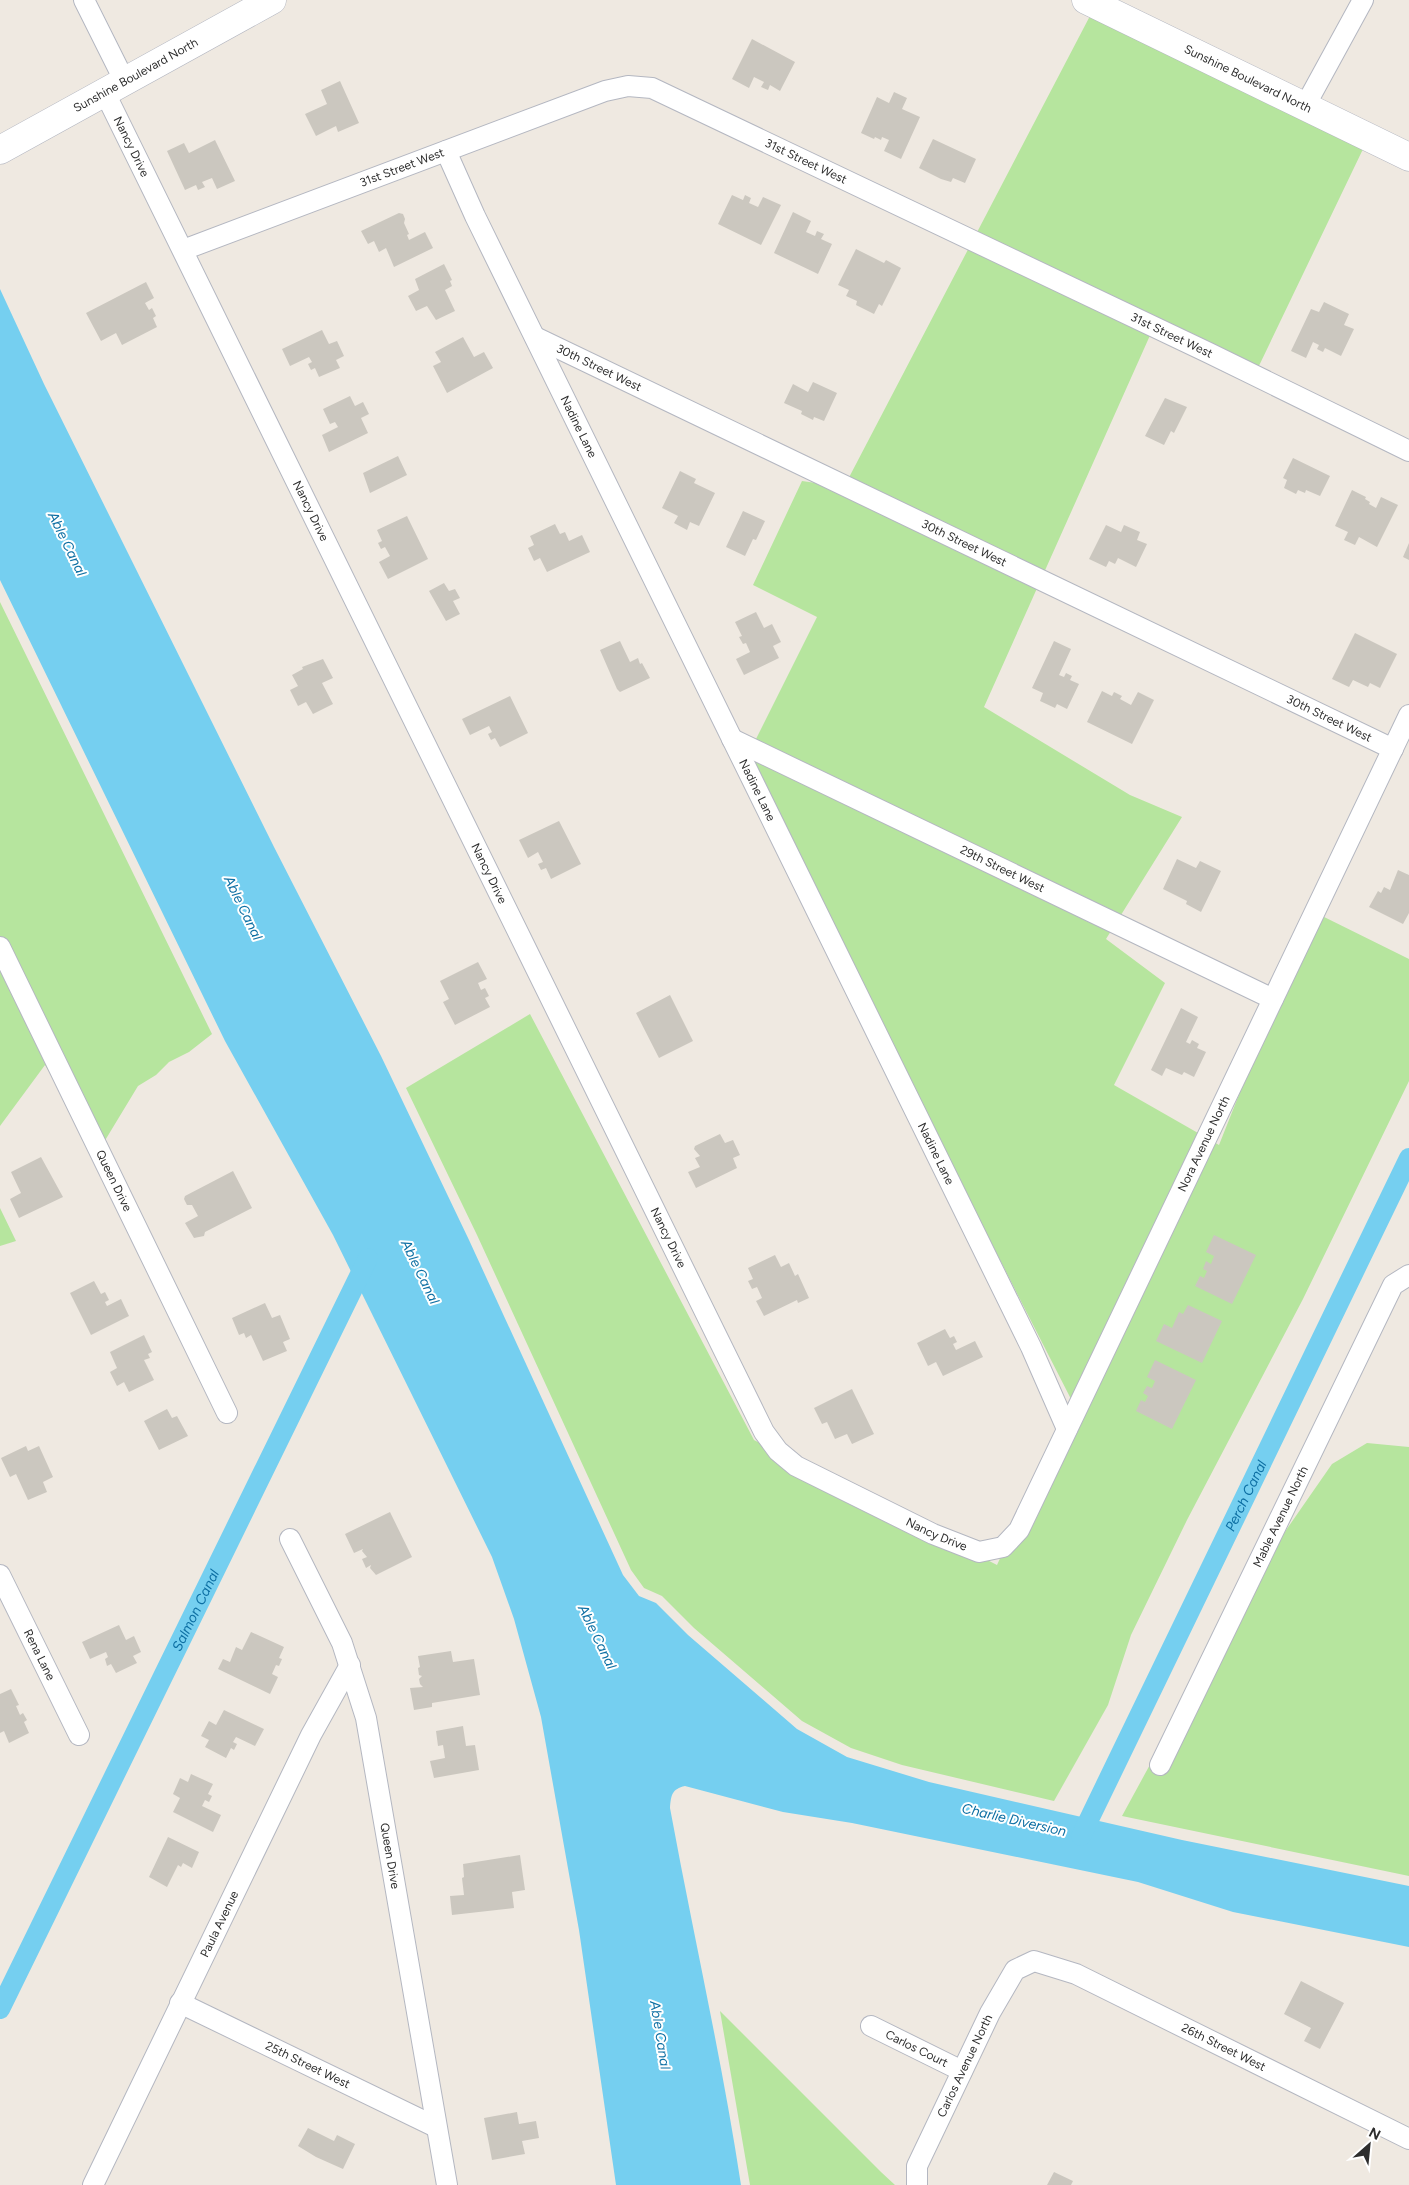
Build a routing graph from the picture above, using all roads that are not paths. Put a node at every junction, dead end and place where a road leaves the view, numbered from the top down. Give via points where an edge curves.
1 (84, 0) edge
2 (272, 0) edge
3 (1086, 0) edge
4 (1363, 0) edge
5 (114, 86) junction
6 (1305, 106) junction
7 (0, 150) edge
8 (446, 151) junction
9 (1409, 157) edge
10 (183, 250) junction
11 (535, 337) junction
12 (1409, 451) edge
13 (1409, 715) edge
14 (732, 739) junction
15 (1393, 749) junction
16 (0, 947) edge
17 (1273, 999) junction
18 (1409, 1275) edge
19 (228, 1413) dead end
20 (1067, 1429) junction
21 (290, 1539) dead end
22 (979, 1552) joint
23 (0, 1575) edge
24 (0, 1606) edge
25 (20, 1615) junction
26 (350, 1665) junction
27 (79, 1734) dead end
28 (1160, 1764) dead end
29 (1034, 1961) joint
30 (180, 2003) junction
31 (872, 2026) dead end
32 (962, 2071) junction
33 (436, 2128) junction
34 (1409, 2139) edge
35 (93, 2185) edge
36 (447, 2185) edge
37 (917, 2185) edge

1 - 5 street, Nancy Drive
2 - 5 street, Sunshine Boulevard North
3 - 6 street, Sunshine Boulevard North
4 - 6 street
5 - 7 street, Sunshine Boulevard North
5 - 10 street, Nancy Drive
6 - 9 street, Sunshine Boulevard North
8 - 10 street, 31st Street West
8 - 11 street, Nadine Lane
8 - 12 street, 31st Street West via 605,91 628,86 652,88
10 - 22 street, Nancy Drive via 764,1432 778,1451 796,1466 933,1534
11 - 14 street, Nadine Lane
11 - 15 street, 30th Street West
13 - 15 street, Nora Avenue North
14 - 17 street, 29th Street West
14 - 20 street, Nadine Lane via 1031,1347
15 - 17 street, Nora Avenue North
16 - 19 street, Queen Drive
17 - 20 street, Nora Avenue North
18 - 28 street, Mable Avenue North via 1393,1285
20 - 22 street, Nora Avenue North via 1019,1530 1003,1547
21 - 26 street, Queen Drive
23 - 25 street, Rena Lane
24 - 25 street
25 - 27 street, Rena Lane
26 - 30 street, Paula Avenue via 311,1735
26 - 33 street, Queen Drive via 366,1718
29 - 32 street, Carlos Avenue North via 1015,1970
29 - 34 street, 26th Street West via 1076,1974
30 - 33 street, 25th Street West
30 - 35 street, Paula Avenue
31 - 32 street, Carlos Court
32 - 37 street, Carlos Avenue North via 917,2166
33 - 36 street, Queen Drive

